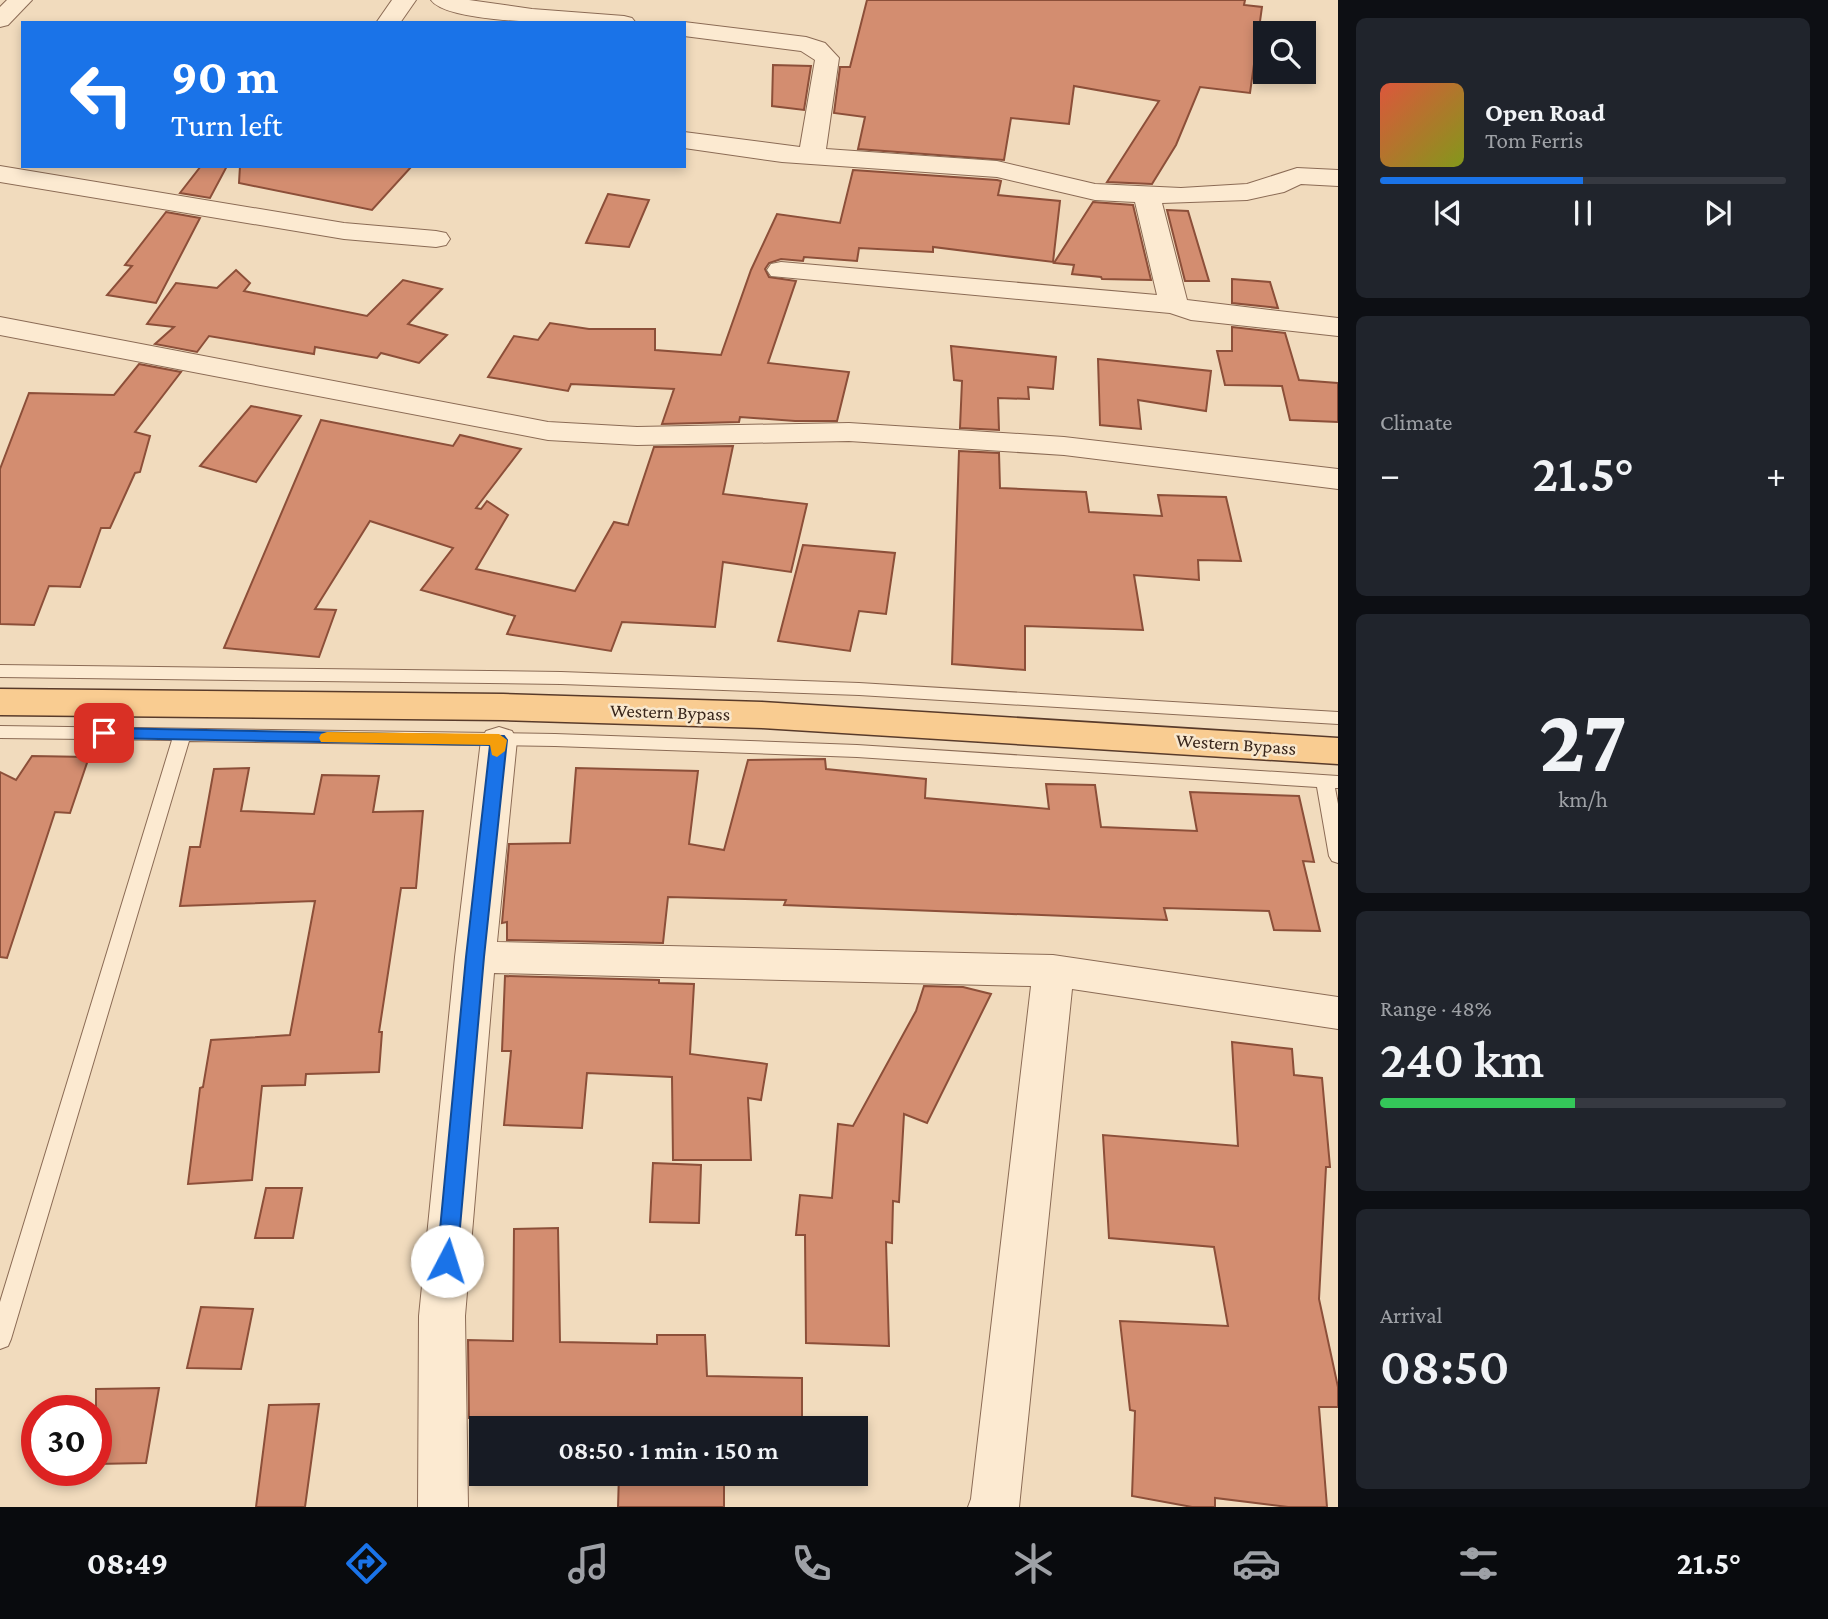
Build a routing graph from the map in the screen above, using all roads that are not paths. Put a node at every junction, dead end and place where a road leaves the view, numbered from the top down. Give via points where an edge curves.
1 (20, 0) edge
2 (404, 0) edge
3 (443, 0) edge
4 (389, 21) edge
5 (602, 21) edge
6 (686, 29) edge
7 (4, 33) edge
8 (686, 140) edge
9 (812, 156) junction
10 (0, 174) edge
11 (1338, 178) edge
12 (1147, 195) junction
13 (436, 239) dead end
14 (781, 270) dead end
15 (1174, 305) junction
16 (0, 326) edge
17 (1338, 327) edge
18 (1338, 479) edge
19 (0, 671) edge
20 (0, 702) edge
21 (1338, 718) edge
22 (0, 732) edge
23 (183, 735) junction
24 (499, 740) junction
25 (1334, 771) edge
26 (1338, 856) edge
27 (475, 957) junction
28 (1053, 971) junction
29 (1338, 1013) edge
30 (0, 1339) edge
31 (443, 1507) edge
32 (993, 1507) edge

1 - 7 street
2 - 4 street
3 - 5 street
6 - 9 street via 806,44 827,58
8 - 9 street
9 - 12 street via 997,169 1095,192
10 - 13 street via 344,231
11 - 12 street via 1297,176 1247,192
12 - 15 street
14 - 15 street
15 - 17 street via 1191,311
16 - 18 street via 548,431 637,436 849,432 1064,446
19 - 21 lane via 561,678 859,689
20 - 25 main road, Western Bypass via 503,707 762,715
22 - 23 lane
23 - 24 lane
23 - 30 lane
24 - 25 lane
24 - 27 street
25 - 26 lane
27 - 28 street
27 - 31 street via 442,1316
28 - 29 street
28 - 32 street

